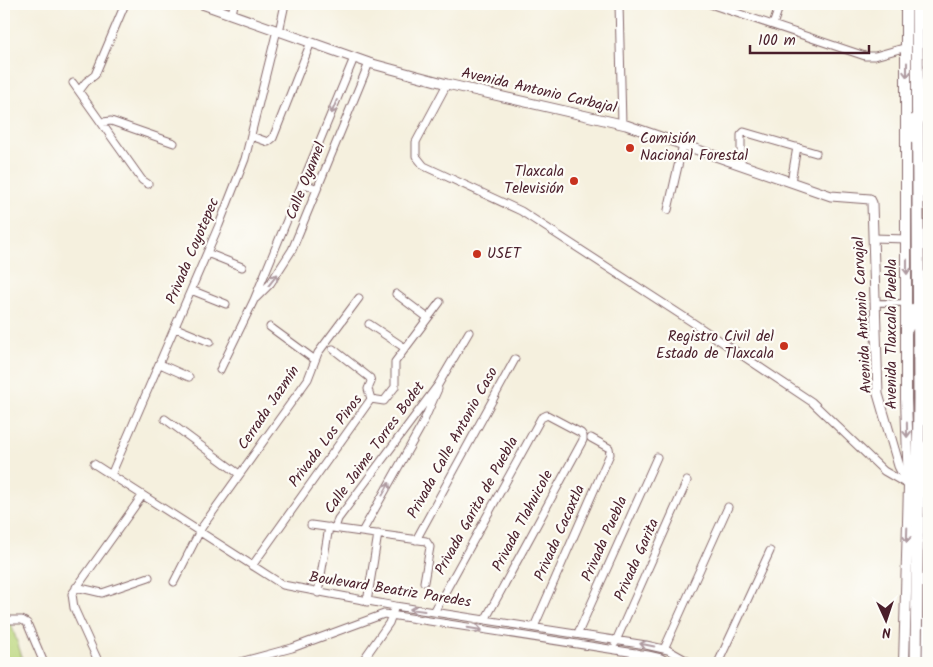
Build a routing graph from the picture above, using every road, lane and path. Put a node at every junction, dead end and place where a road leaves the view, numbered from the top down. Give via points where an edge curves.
1 (125, 4) edge
2 (202, 4) edge
3 (234, 4) edge
4 (285, 4) edge
5 (619, 4) edge
6 (710, 4) edge
7 (780, 4) edge
8 (906, 4) edge
9 (917, 4) edge
10 (929, 4) edge
11 (232, 14) junction
12 (773, 25) junction
13 (278, 30) junction
14 (311, 42) junction
15 (907, 47) junction
16 (354, 58) junction
17 (369, 63) junction
18 (73, 83) dead end
19 (447, 84) junction
20 (79, 91) junction
21 (907, 118) junction
22 (102, 122) junction
23 (929, 122) edge
24 (622, 124) junction
25 (251, 136) junction
26 (174, 143) dead end
27 (683, 144) junction
28 (797, 147) junction
29 (917, 147) junction
30 (816, 153) dead end
31 (741, 165) junction
32 (791, 182) junction
33 (148, 184) dead end
34 (303, 184) junction
35 (317, 189) junction
36 (870, 199) joint
37 (668, 210) dead end
38 (873, 238) junction
39 (907, 239) junction
40 (207, 253) junction
41 (242, 267) dead end
42 (191, 290) junction
43 (396, 294) dead end
44 (359, 298) dead end
45 (254, 300) junction
46 (440, 302) dead end
47 (875, 303) junction
48 (226, 304) dead end
49 (912, 304) junction
50 (428, 318) junction
51 (369, 324) dead end
52 (270, 327) dead end
53 (176, 328) junction
54 (907, 329) joint
55 (469, 332) dead end
56 (210, 342) dead end
57 (405, 348) junction
58 (333, 349) dead end
59 (515, 359) dead end
60 (315, 360) junction
61 (160, 364) junction
62 (220, 370) dead end
63 (189, 377) dead end
64 (438, 384) junction
65 (370, 399) junction
66 (165, 419) dead end
67 (583, 436) joint
68 (591, 438) dead end
69 (929, 445) edge
70 (658, 457) dead end
71 (94, 464) dead end
72 (239, 474) junction
73 (112, 476) junction
74 (687, 481) dead end
75 (921, 489) edge
76 (142, 496) junction
77 (728, 507) dead end
78 (311, 525) dead end
79 (332, 528) junction
80 (199, 532) junction
81 (362, 532) junction
82 (378, 534) junction
83 (416, 540) junction
84 (929, 550) edge
85 (770, 551) dead end
86 (252, 566) junction
87 (149, 577) dead end
88 (174, 582) dead end
89 (424, 582) dead end
90 (76, 587) junction
91 (929, 587) edge
92 (318, 593) junction
93 (367, 602) junction
94 (395, 606) junction
95 (434, 612) junction
96 (392, 616) junction
97 (10, 620) dead end
98 (485, 620) junction
99 (534, 627) junction
100 (578, 633) junction
101 (616, 639) junction
102 (664, 649) junction
103 (612, 650) junction
104 (637, 654) junction
105 (44, 663) edge
106 (99, 663) edge
107 (236, 663) edge
108 (361, 663) edge
109 (632, 663) edge
110 (670, 663) edge
111 (691, 663) edge
112 (718, 663) edge
113 (904, 663) edge
114 (916, 663) edge
115 (928, 663) edge

1 - 20 street via 95,75
2 - 11 street, Avenida Antonio Carbajal
3 - 11 street
4 - 13 street, Privada Coyotepec
5 - 24 street
6 - 12 street
7 - 12 street
8 - 15 main road, Avenida Tlaxcala Puebla
9 - 29 main road, Avenida Tlaxcala Puebla
10 - 23 main road
11 - 13 street, Avenida Antonio Carbajal
12 - 15 street via 865,56
13 - 14 street, Avenida Antonio Carbajal
13 - 25 street, Privada Coyotepec
14 - 16 street, Avenida Antonio Carbajal
14 - 25 street via 273,138 268,142
15 -> 21 main road, Avenida Tlaxcala Puebla
16 - 17 street, Avenida Antonio Carbajal
16 -> 34 street
17 - 19 street, Avenida Antonio Carbajal
17 - 35 street, Calle Oyamel
18 - 20 street
19 - 24 street, Avenida Antonio Carbajal
19 - 75 street via 416,142 415,152 420,163 521,211 696,324 812,402 884,471
20 - 22 street
21 - 29 main road
21 - 39 main road, Avenida Tlaxcala Puebla
22 - 26 street via 111,121
22 - 33 street
24 - 27 street, Avenida Antonio Carbajal
25 - 40 street, Privada Coyotepec
27 - 31 street, Avenida Antonio Carbajal
27 - 37 street
28 - 30 street
28 - 31 street via 744,132 741,135
28 - 32 street
29 - 49 main road, Avenida Tlaxcala Puebla
31 - 32 street, Avenida Antonio Carbajal
32 - 36 street, Avenida Antonio Carbajal via 831,196
34 - 35 street
34 - 45 street
45 -> 35 street, Calle Oyamel via 283,266
36 - 38 street, Avenida Antonio Carvajal
38 - 39 street
38 - 47 street, Avenida Antonio Carvajal
39 -> 49 main road, Avenida Tlaxcala Puebla
40 - 41 street
40 - 42 street, Privada Coyotepec
42 - 48 street
42 - 53 street, Privada Coyotepec
43 - 50 street
44 - 60 street, Cerrada Jazmín
45 - 62 street
46 - 50 street, Privada Los Pinos
47 - 49 street
47 - 75 street, Avenida Antonio Carvajal via 878,394 899,466
49 - 54 main road
49 - 75 main road, Avenida Tlaxcala Puebla
50 - 57 street, Privada Los Pinos
51 - 57 street
52 - 60 street
53 - 56 street
53 - 61 street, Privada Coyotepec
54 -> 75 main road, Avenida Tlaxcala Puebla
55 - 64 street, Calle Jaime Torres Bodet
57 - 65 street, Privada Los Pinos via 394,364 395,387 384,401
58 - 65 street via 370,378
59 - 83 street, Privada Calle Antonio Caso
60 - 72 street, Cerrada Jazmín via 308,379
61 - 63 street
61 - 73 street, Privada Coyotepec
64 - 79 street, Calle Jaime Torres Bodet
81 -> 64 street, Calle Jaime Torres Bodet via 422,425
65 - 86 street, Privada Los Pinos
66 - 72 street
67 - 95 street, Privada Garita de Puebla via 549,416 541,418
67 - 98 street, Privada Tlahuicole
68 - 99 street, Privada Cacaxtla via 607,447 610,454
69 - 75 main road, Avenida Tlaxcala Puebla
70 - 100 street, Privada Puebla
71 - 73 street, Boulevard Beatriz Paredes
72 - 80 street, Cerrada Jazmín
73 - 76 street, Boulevard Beatriz Paredes
74 - 101 street, Privada Garita
75 - 84 main road, Avenida Tlaxcala Puebla
75 -> 113 main road, Avenida Tlaxcala Puebla
75 - 114 main road, Avenida Tlaxcala Puebla
76 - 80 street, Boulevard Beatriz Paredes
76 - 90 street
77 - 102 street
78 - 79 street
79 - 81 street
79 - 92 street
80 - 86 street, Boulevard Beatriz Paredes
80 - 88 street, Cerrada Jazmín
81 - 82 street
82 - 83 street
82 - 93 street
83 - 89 street via 430,545
85 - 112 street
86 - 92 street, Boulevard Beatriz Paredes via 284,585
87 - 90 street via 102,593
90 - 106 street via 72,602
91 - 115 main road
92 - 93 street, Boulevard Beatriz Paredes
93 - 94 street, Boulevard Beatriz Paredes
95 -> 94 street, Boulevard Beatriz Paredes
94 - 96 street
95 - 98 street, Boulevard Beatriz Paredes
96 -> 103 street, Boulevard Beatriz Paredes
96 - 107 street, Boulevard Beatriz Paredes via 384,614 292,648
96 - 108 street
97 - 105 street via 27,622
98 - 99 street, Boulevard Beatriz Paredes
99 - 100 street, Boulevard Beatriz Paredes
100 - 101 street, Boulevard Beatriz Paredes
102 -> 101 street, Boulevard Beatriz Paredes
101 - 103 street, Privada Garita
102 - 111 street, Boulevard Beatriz Paredes
103 - 104 street, Boulevard Beatriz Paredes
104 - 109 street
104 - 110 street, Boulevard Beatriz Paredes

